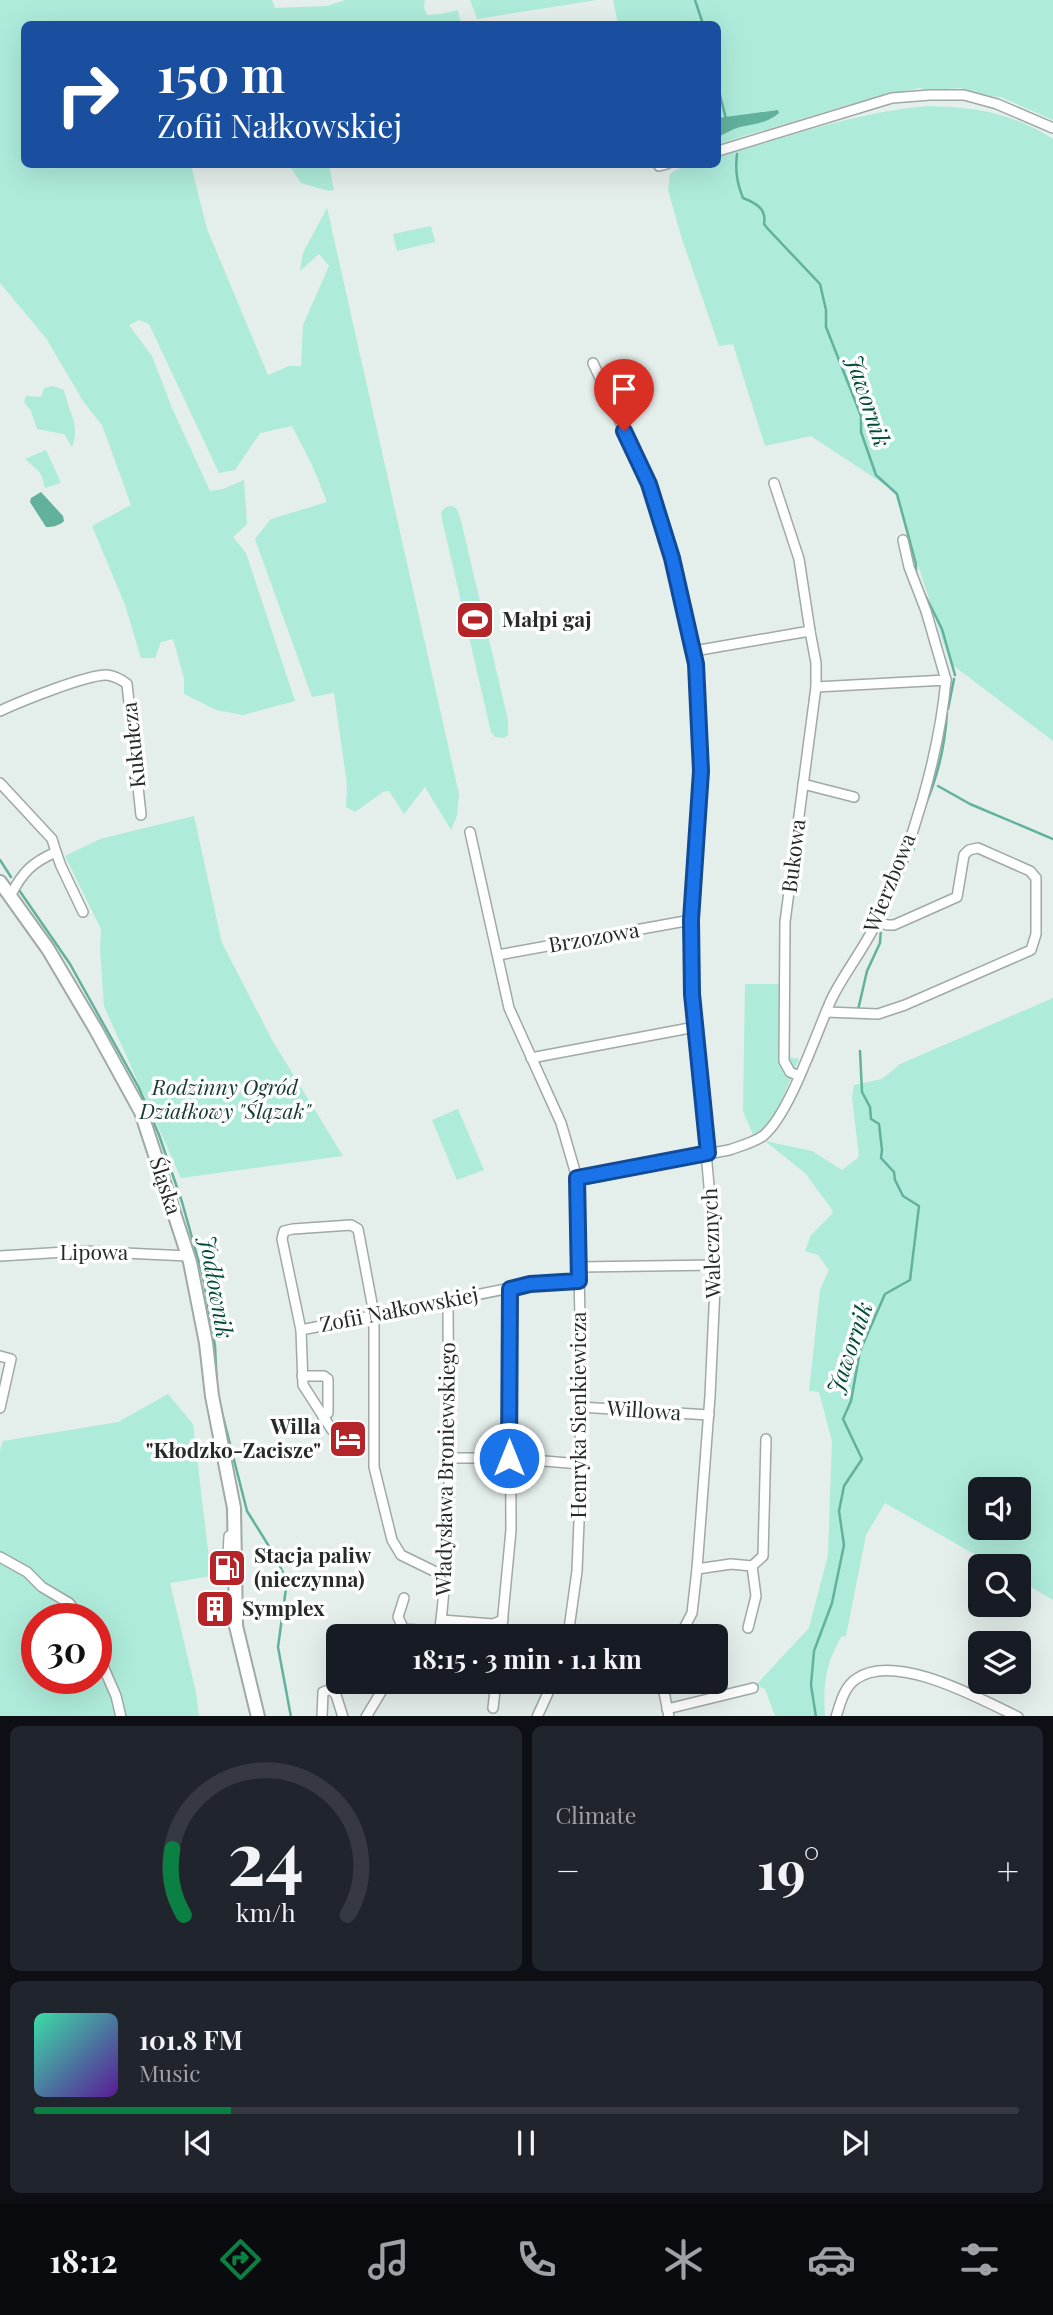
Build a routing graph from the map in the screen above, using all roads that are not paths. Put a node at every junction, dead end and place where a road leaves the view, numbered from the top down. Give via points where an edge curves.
1 (1053, 128) edge
2 (721, 150) edge
3 (593, 362) dead end
4 (774, 483) dead end
5 (904, 540) dead end
6 (810, 631) junction
7 (694, 651) junction
8 (946, 680) junction
9 (816, 687) junction
10 (0, 711) edge
11 (0, 783) edge
12 (803, 784) junction
13 (854, 797) dead end
14 (141, 816) dead end
15 (470, 832) dead end
16 (56, 852) junction
17 (0, 882) edge
18 (10, 895) junction
19 (83, 912) dead end
20 (691, 920) junction
21 (877, 921) junction
22 (498, 956) junction
23 (826, 1012) junction
24 (695, 1027) junction
25 (531, 1058) junction
26 (799, 1076) junction
27 (708, 1153) junction
28 (577, 1178) junction
29 (0, 1256) edge
30 (188, 1256) junction
31 (716, 1265) junction
32 (579, 1267) junction
33 (579, 1281) junction
34 (510, 1289) junction
35 (448, 1301) junction
36 (374, 1314) junction
37 (301, 1330) junction
38 (0, 1356) edge
39 (302, 1376) junction
40 (580, 1407) junction
41 (0, 1408) edge
42 (709, 1415) junction
43 (323, 1417) junction
44 (332, 1430) dead end
45 (766, 1439) dead end
46 (448, 1458) junction
47 (509, 1458) junction
48 (580, 1464) junction
49 (0, 1556) edge
50 (752, 1566) junction
51 (698, 1569) junction
52 (444, 1576) junction
53 (404, 1598) dead end
54 (69, 1603) edge
55 (442, 1620) junction
56 (503, 1620) junction
57 (400, 1624) edge
58 (441, 1624) edge
59 (502, 1624) edge
60 (570, 1624) edge
61 (686, 1624) edge
62 (748, 1628) dead end
63 (112, 1687) edge
64 (753, 1688) dead end
65 (380, 1694) edge
66 (495, 1694) edge
67 (548, 1694) edge
68 (664, 1694) edge
69 (493, 1708) dead end
70 (668, 1713) edge
71 (121, 1716) edge
72 (258, 1716) edge
73 (322, 1716) edge
74 (343, 1716) edge
75 (367, 1716) edge
76 (537, 1716) edge
77 (836, 1716) edge
78 (1016, 1716) edge

1 - 2 street via 998,104 964,95 930,95 892,98
3 - 7 street, Walecznych via 649,484
4 - 6 street, Bukowa via 799,559
5 - 8 street
6 - 7 street
6 - 9 street, Bukowa
7 - 20 street, Walecznych via 701,771
8 - 9 street
8 - 21 street, Wierzbowa via 931,771
9 - 12 street, Bukowa
10 - 14 street, Kukułcza via 94,678 106,675 122,680 127,684
11 - 16 street via 52,839
12 - 13 street
12 - 26 street, Bukowa via 785,922 784,1062
15 - 22 street, Henryka Sienkiewicza
16 - 18 street via 21,875
16 - 19 street
17 - 18 street, Śląska
18 - 30 street, Śląska via 48,949 141,1112
20 - 22 street, Brzozowa
20 - 24 street, Walecznych
21 - 23 street, Wierzbowa
21 - 23 street via 894,925 957,897 964,855 969,850 978,848 1036,878 1036,934 1031,950 877,1014
22 - 25 street, Henryka Sienkiewicza via 509,1009
23 - 26 street, Wierzbowa
24 - 25 street
24 - 27 street, Walecznych
25 - 28 street, Henryka Sienkiewicza via 561,1123
26 - 27 street, Wierzbowa via 779,1116 762,1136
27 - 28 street, Wierzbowa
27 - 31 street, Walecznych
28 - 32 street, Henryka Sienkiewicza
29 - 30 street, Lipowa via 82,1251
30 - 72 street, Śląska via 230,1479 236,1626
31 - 32 street
31 - 42 street, Walecznych
32 - 33 street, Henryka Sienkiewicza
33 - 34 street, Zofii Nałkowskiej
33 - 40 street, Henryka Sienkiewicza
34 - 35 street, Zofii Nałkowskiej
34 - 47 street
35 - 36 street, Zofii Nałkowskiej
35 - 46 street, Władysława Broniewskiego
36 - 37 street, Zofii Nałkowskiej
36 - 37 street via 358,1229 351,1225 284,1231
36 - 52 street via 374,1467 392,1540 401,1555
37 - 39 street
38 - 41 street via 11,1359
39 - 43 street
39 - 43 street via 328,1379 328,1413
40 - 42 street, Willowa
40 - 48 street, Henryka Sienkiewicza
42 - 51 street, Walecznych
43 - 44 street
45 - 50 street via 763,1556
46 - 47 street
46 - 52 street, Władysława Broniewskiego
47 - 48 street
47 - 56 street via 510,1530
48 - 60 street, Henryka Sienkiewicza via 577,1572
49 - 54 street
50 - 51 street
50 - 62 street via 756,1596
51 - 61 street, Walecznych
52 - 55 street, Władysława Broniewskiego
53 - 57 street
55 - 56 street via 493,1624
55 - 58 street, Władysława Broniewskiego
56 - 59 street
63 - 71 street
64 - 70 street
65 - 75 street
66 - 69 street
67 - 76 street
68 - 70 street
73 - 74 street via 323,1692 331,1689
77 - 78 street via 854,1680 882,1671 924,1675

